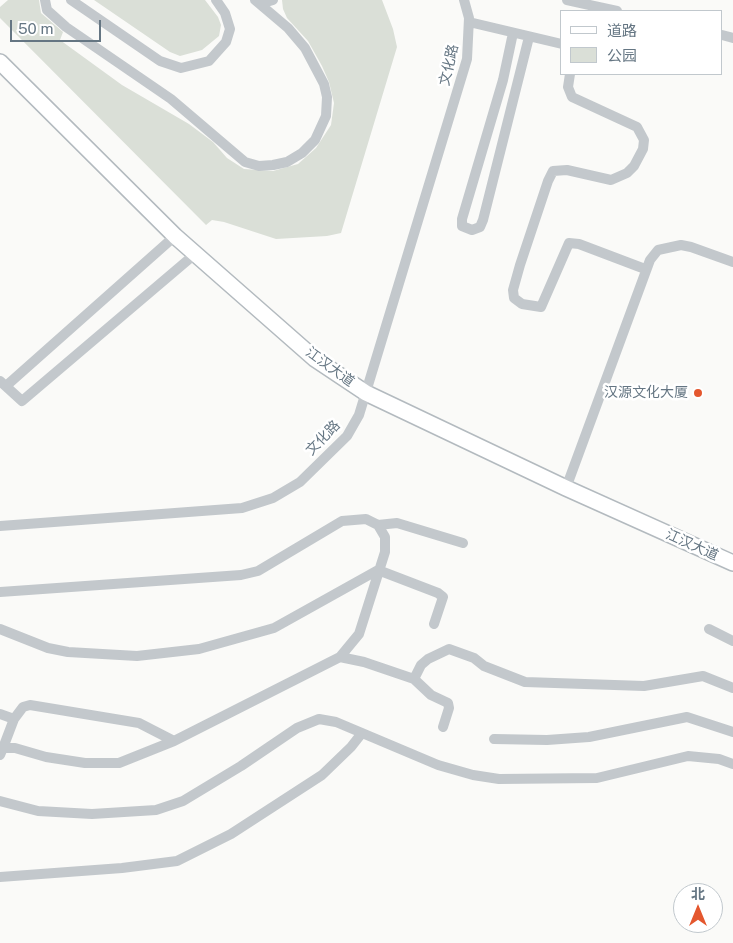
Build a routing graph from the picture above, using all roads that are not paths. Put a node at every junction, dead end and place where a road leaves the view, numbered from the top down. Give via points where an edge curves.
1 (45, 0) edge
2 (71, 0) edge
3 (216, 0) edge
4 (255, 0) edge
5 (273, 0) edge
6 (464, 0) edge
7 (567, 0) edge
8 (612, 10) edge
9 (469, 22) junction
10 (513, 33) junction
11 (529, 36) junction
12 (560, 44) edge
13 (0, 62) edge
14 (570, 75) edge
15 (174, 236) junction
16 (195, 254) junction
17 (733, 262) edge
18 (645, 269) junction
19 (3, 383) edge
20 (366, 393) junction
21 (566, 488) junction
22 (378, 525) junction
23 (0, 526) edge
24 (463, 543) dead end
25 (733, 564) edge
26 (378, 570) junction
27 (0, 592) edge
28 (434, 624) dead end
29 (708, 629) dead end
30 (0, 630) edge
31 (733, 641) edge
32 (340, 657) junction
33 (414, 679) junction
34 (733, 688) edge
35 (0, 714) edge
36 (14, 719) junction
37 (443, 727) dead end
38 (733, 732) edge
39 (362, 733) junction
40 (494, 739) dead end
41 (174, 741) junction
42 (2, 751) edge
43 (733, 764) edge
44 (0, 801) edge
45 (0, 877) edge

1 - 4 street via 47,10 66,27 171,99 245,162 260,166 287,162 302,154 315,140 326,116 327,97 324,84 305,48 288,28
2 - 3 street via 160,61 181,68 210,61 226,42 230,30 225,13
4 - 5 street via 263,3
6 - 9 street, 文化路
7 - 8 street
9 - 10 street
9 - 20 street, 文化路 via 467,59
10 - 11 street
10 - 11 street via 498,101 462,219 462,226 472,230 480,227 483,220
11 - 12 street
13 - 15 main road, 江汉大道
14 - 18 street via 568,86 572,97 637,127 644,140 643,149 627,174 611,180 567,170 553,172 520,265 514,298 522,304 541,307 569,244 579,244
15 - 16 main road, 江汉大道
15 - 19 street
16 - 19 street via 22,401
16 - 20 main road, 江汉大道 via 315,359
17 - 18 street via 681,245 658,250
18 - 21 street
20 - 21 main road, 江汉大道
20 - 23 street, 文化路 via 347,436 300,482 273,498 242,508
21 - 25 main road, 江汉大道
22 - 24 street via 397,523
22 - 26 street via 385,537 385,552
22 - 27 street via 366,519 342,521 258,571 241,575
26 - 28 street via 438,593 442,597
26 - 30 street via 274,628 199,649 137,656 68,652
26 - 32 street via 359,634
29 - 31 street
32 - 33 street
32 - 41 street
33 - 34 street via 428,658 449,649 525,682 644,686 703,676
33 - 37 street via 448,703
35 - 36 street
36 - 41 street via 22,707 30,705 139,723
36 - 42 street
38 - 40 street via 686,717 589,737
39 - 43 street via 438,764 498,779 597,778 688,756
39 - 44 street via 319,719 297,728 183,800 156,810 92,814 38,811
39 - 45 street via 322,775 232,834 177,861
41 - 42 street via 118,762 84,763

